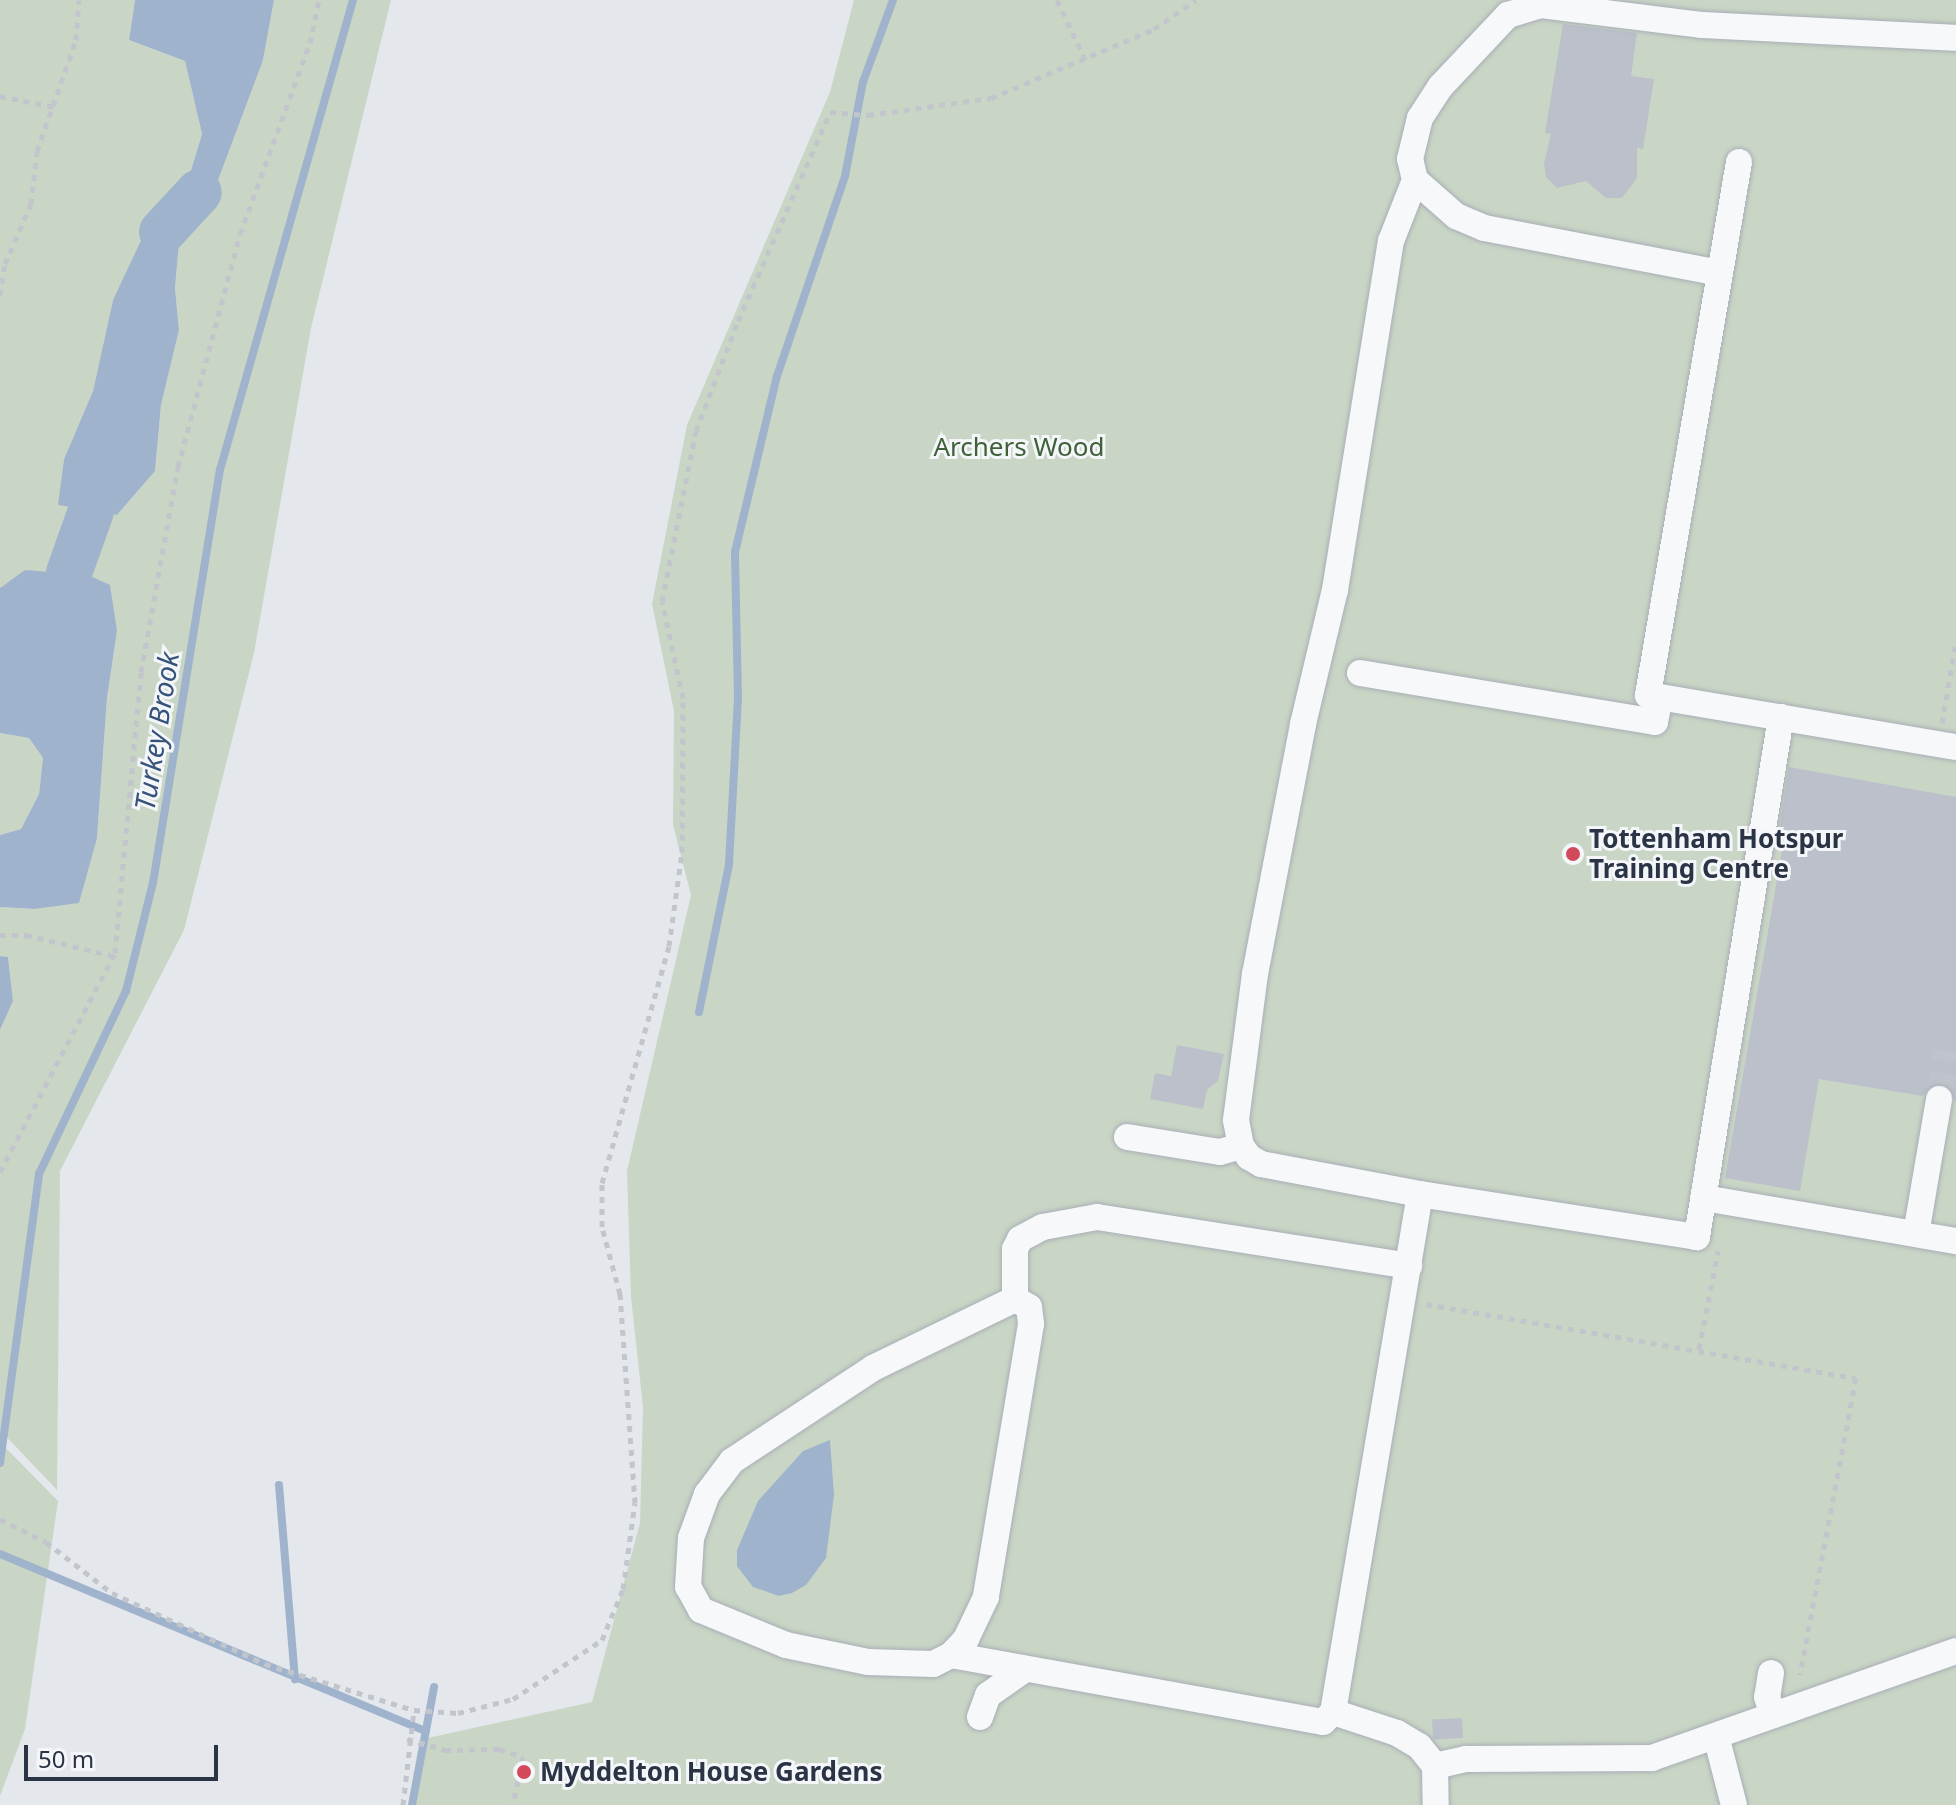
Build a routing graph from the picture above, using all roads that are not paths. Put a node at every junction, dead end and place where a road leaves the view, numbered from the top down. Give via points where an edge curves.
1 (1956, 38) edge
2 (1739, 162) dead end
3 (1415, 180) junction
4 (1719, 273) junction
5 (1360, 673) dead end
6 (1660, 697) junction
7 (1781, 717) junction
8 (1947, 746) edge
9 (1939, 1099) tunnel mouth
10 (1127, 1137) dead end
11 (1241, 1146) junction
12 (1420, 1194) junction
13 (1704, 1198) junction
14 (1916, 1234) junction
15 (1956, 1241) edge
16 (1409, 1266) junction
17 (1015, 1299) junction
18 (1956, 1651) edge
19 (951, 1655) junction
20 (1021, 1672) junction
21 (1771, 1673) road end
22 (1333, 1712) junction
23 (1773, 1715) junction
24 (980, 1717) dead end
25 (1716, 1736) junction
26 (1435, 1766) junction
27 (1436, 1805) edge
28 (1734, 1805) edge

1 - 3 lane via 1701,25 1523,7 1441,86 1420,118 1410,159
2 - 4 lane
3 - 4 lane via 1448,211 1484,228
3 - 11 lane via 1391,241 1335,590 1255,974 1236,1120
4 - 6 lane via 1648,695
5 - 6 lane via 1655,722
6 - 7 lane
7 - 8 lane
7 - 13 lane
9 - 14 lane
10 - 11 lane via 1220,1152
11 - 12 lane via 1261,1164
12 - 13 lane via 1697,1237
12 - 16 lane
13 - 14 lane
14 - 15 lane
16 - 17 lane via 1097,1217 1043,1227 1020,1239 1015,1249
16 - 22 lane
17 - 19 lane via 1029,1307 1031,1324 986,1597 966,1639
17 - 19 lane via 873,1368 768,1434 719,1475 691,1538 688,1587 701,1610 715,1620 786,1645 868,1662 933,1664
18 - 23 lane
19 - 20 lane
20 - 22 lane via 1323,1722
20 - 24 lane via 988,1695
21 - 23 lane via 1767,1697
22 - 26 lane via 1397,1733 1419,1746
23 - 25 lane
25 - 26 lane via 1652,1758 1466,1759
25 - 28 lane
26 - 27 lane

